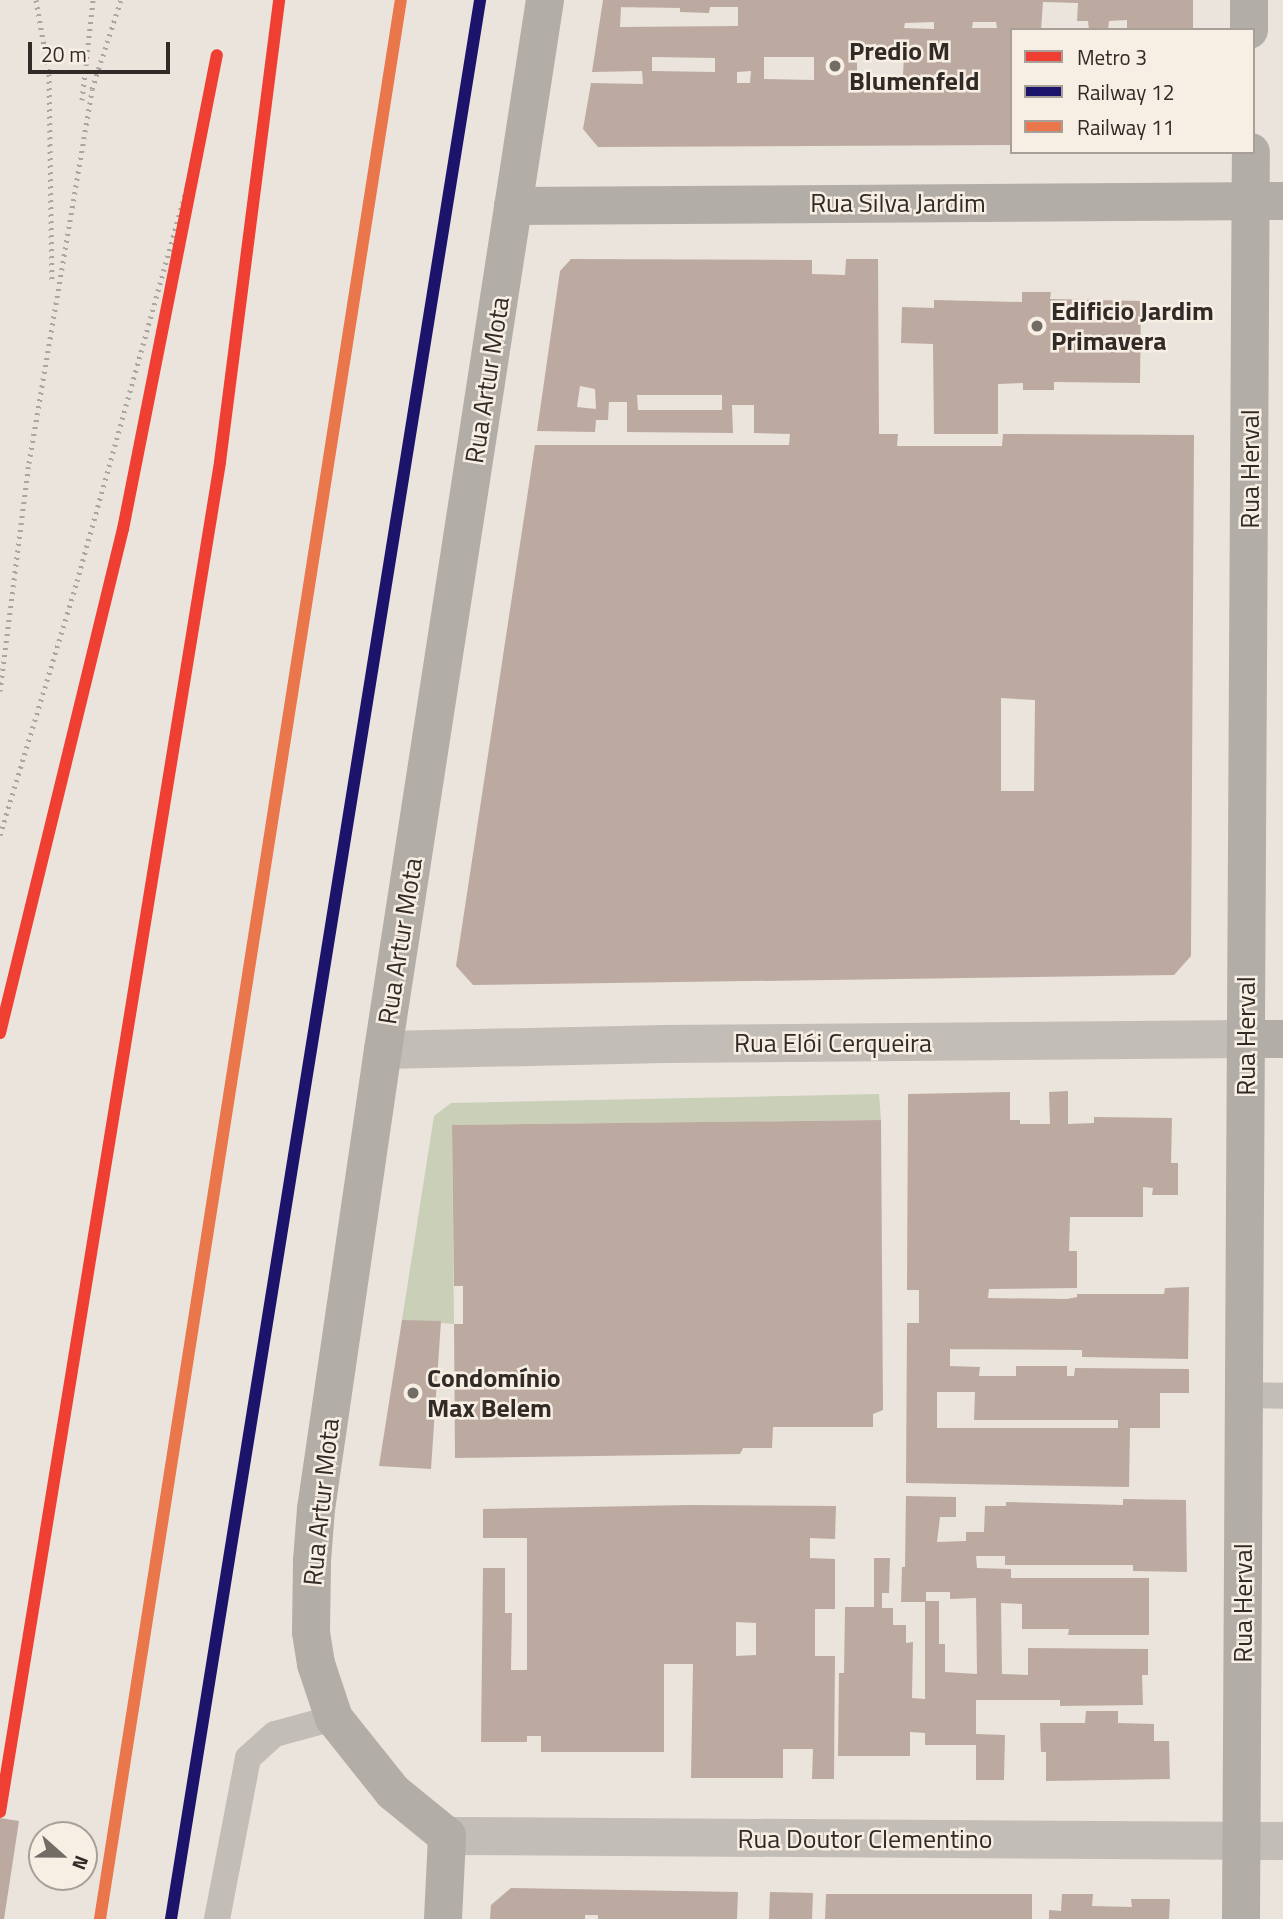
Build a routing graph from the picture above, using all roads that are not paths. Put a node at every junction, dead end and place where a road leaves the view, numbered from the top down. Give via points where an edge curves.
1 (545, 0) edge
2 (1249, 0) edge
3 (1249, 28) edge
4 (1252, 154) edge
5 (1267, 201) edge
6 (513, 206) junction
7 (1265, 1039) edge
8 (383, 1050) junction
9 (1244, 1395) junction
10 (1283, 1396) edge
11 (334, 1718) junction
12 (447, 1836) junction
13 (1242, 1841) junction
14 (1283, 1841) edge
15 (217, 1919) edge
16 (443, 1919) edge
17 (1241, 1919) edge

1 - 6 street, Rua Artur Mota
2 - 3 street
4 - 5 street, Rua Herval
5 - 6 street, Rua Silva Jardim
5 - 7 street, Rua Herval
6 - 8 street, Rua Artur Mota
7 - 8 street, Rua Elói Cerqueira
7 - 9 street, Rua Herval
8 - 11 street, Rua Artur Mota via 312,1561 311,1632
9 - 10 lane
9 - 13 street, Rua Herval
11 - 12 street, Rua Artur Mota via 393,1792
11 - 15 lane via 275,1734 247,1758
12 - 13 street, Rua Doutor Clementino
12 - 16 street
13 - 14 street, Rua Doutor Clementino
13 - 17 street, Rua Herval

